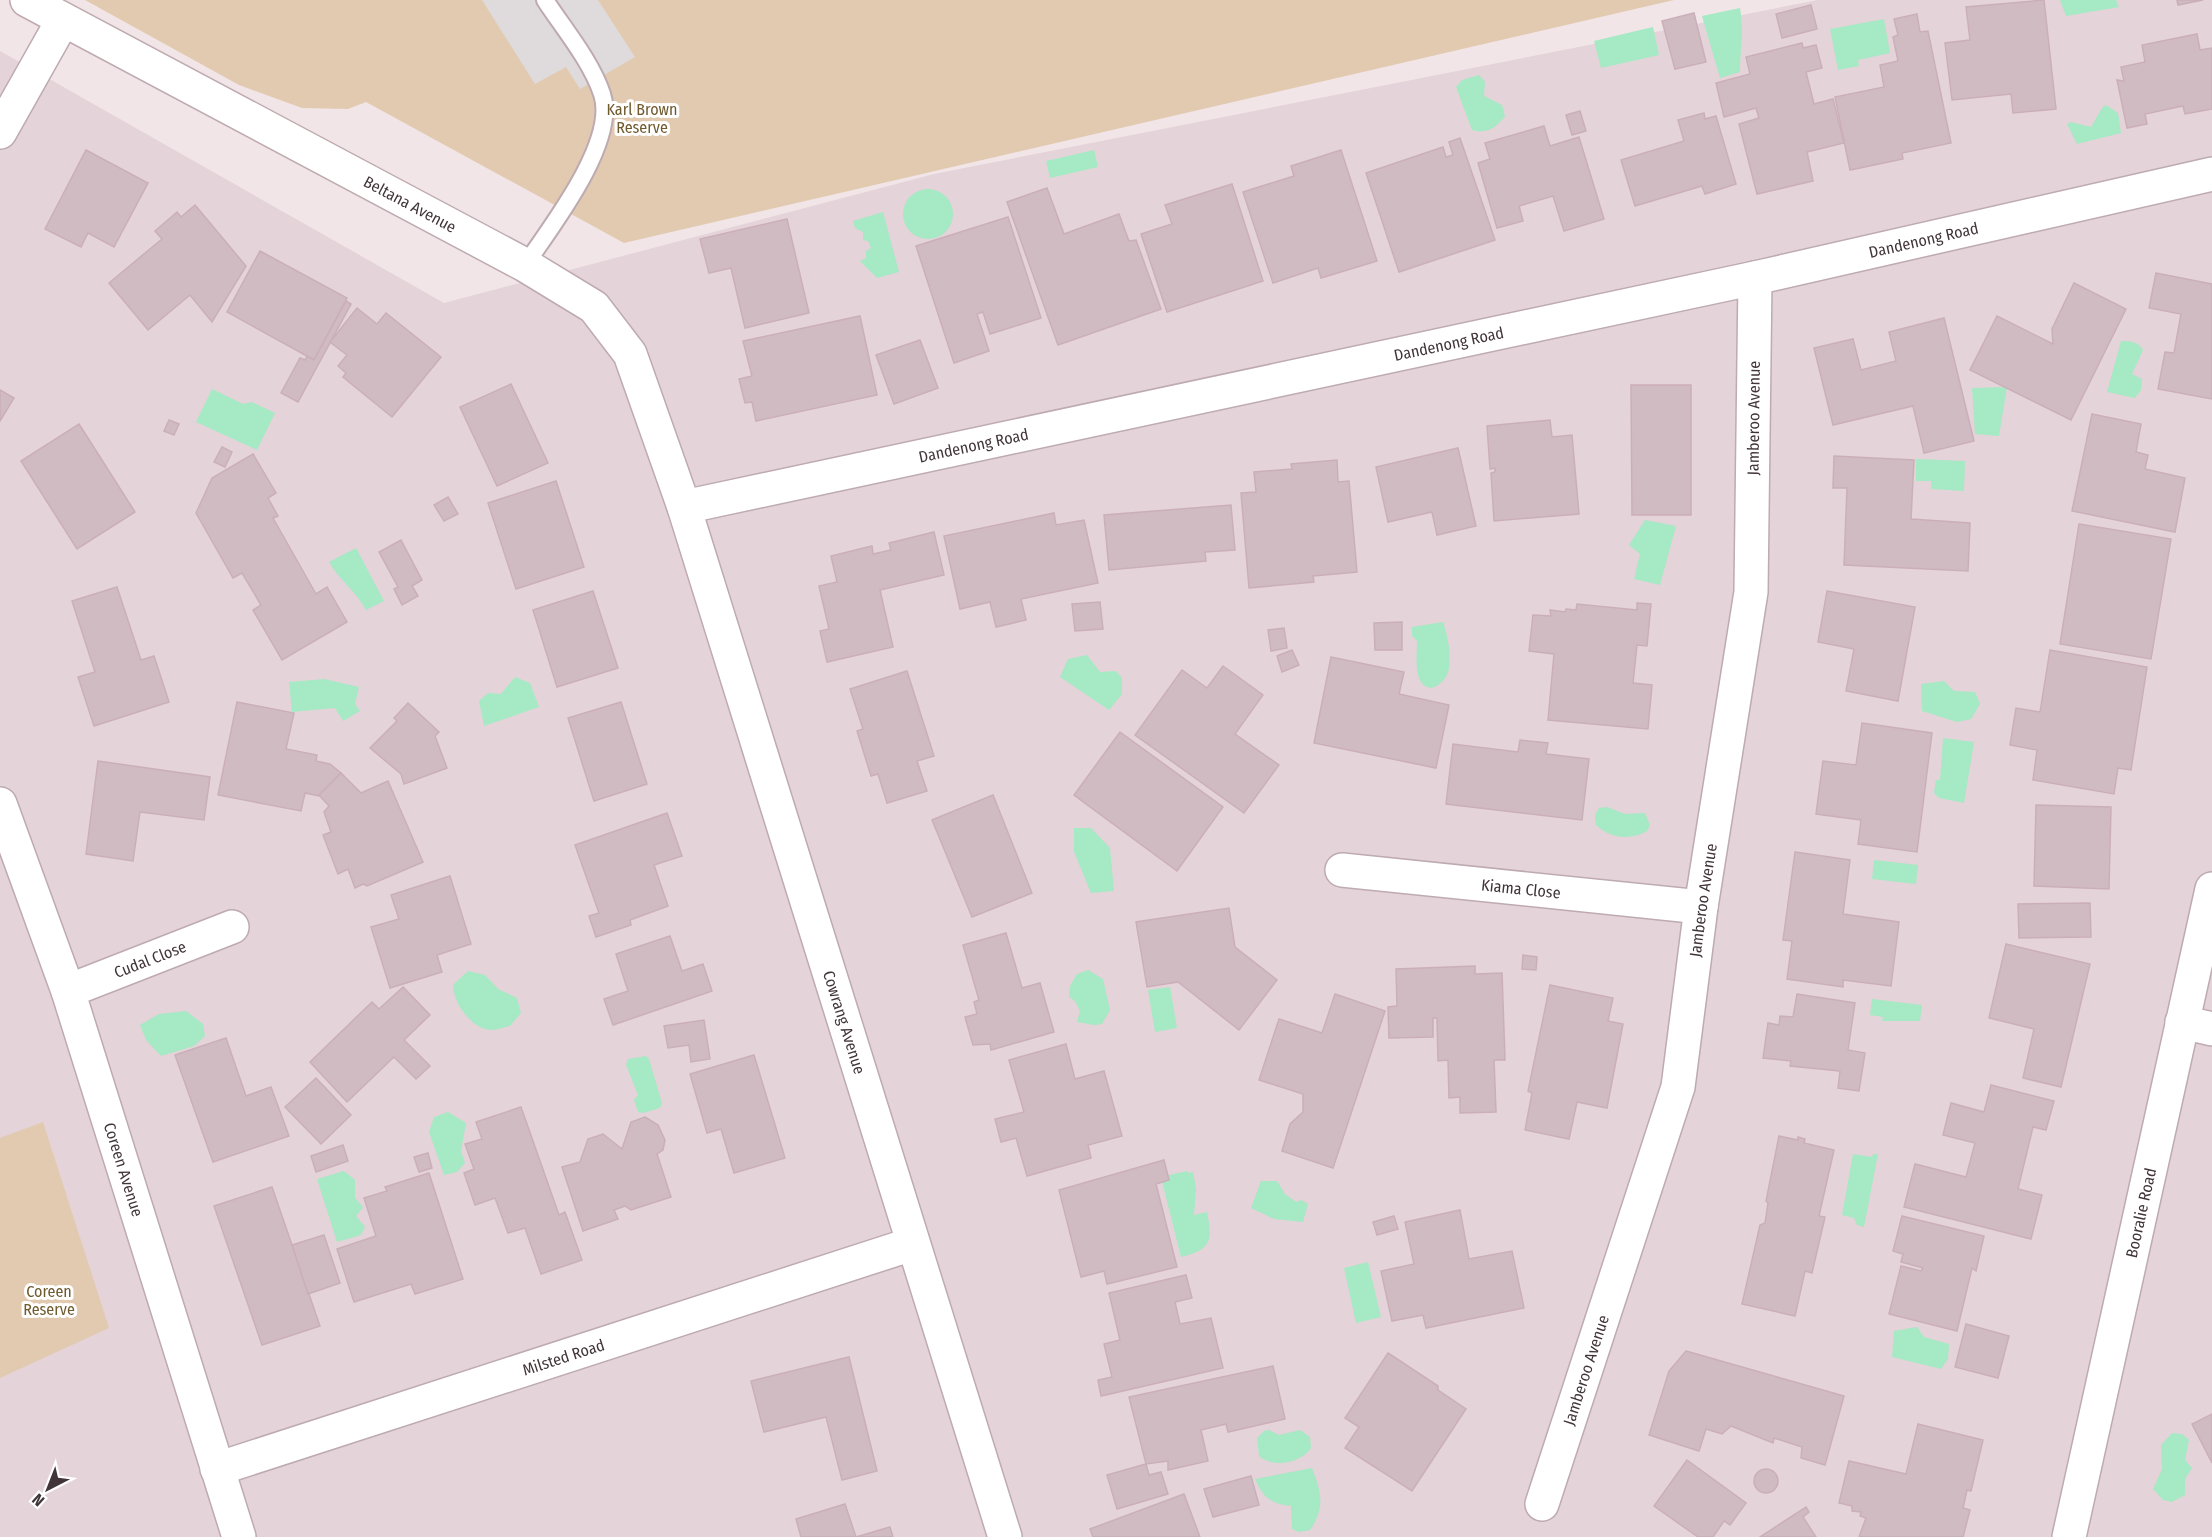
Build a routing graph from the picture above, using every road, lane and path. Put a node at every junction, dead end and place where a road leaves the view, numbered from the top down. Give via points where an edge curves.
1 (27, 0) edge
2 (545, 0) edge
3 (63, 20) junction
4 (0, 132) edge
5 (2212, 174) edge
6 (525, 266) junction
7 (1755, 278) junction
8 (684, 507) junction
9 (0, 804) edge
10 (1342, 870) dead end
11 (2212, 889) edge
12 (1701, 907) junction
13 (232, 927) dead end
14 (68, 991) junction
15 (2197, 1025) edge
16 (912, 1244) junction
17 (217, 1469) junction
18 (1542, 1504) dead end
19 (239, 1537) edge
20 (1005, 1537) edge
21 (2069, 1537) edge

1 - 3 street, Beltana Avenue
2 - 6 lane via 603,95 603,131 592,160
3 - 4 street
3 - 6 street, Beltana Avenue
5 - 7 street, Dandenong Road
6 - 8 street, Beltana Avenue via 594,307 630,354
7 - 8 street, Dandenong Road
7 - 12 street, Jamberoo Avenue via 1751,592
8 - 16 street, Cowrang Avenue
9 - 14 street, Coreen Avenue
10 - 12 street, Kiama Close
11 - 15 street, Booralie Road
12 - 18 street, Jamberoo Avenue via 1678,1087
13 - 14 street, Cudal Close
14 - 17 street, Coreen Avenue
15 - 21 street, Booralie Road
16 - 17 street, Milsted Road
16 - 20 street, Cowrang Avenue
17 - 19 street, Coreen Avenue

